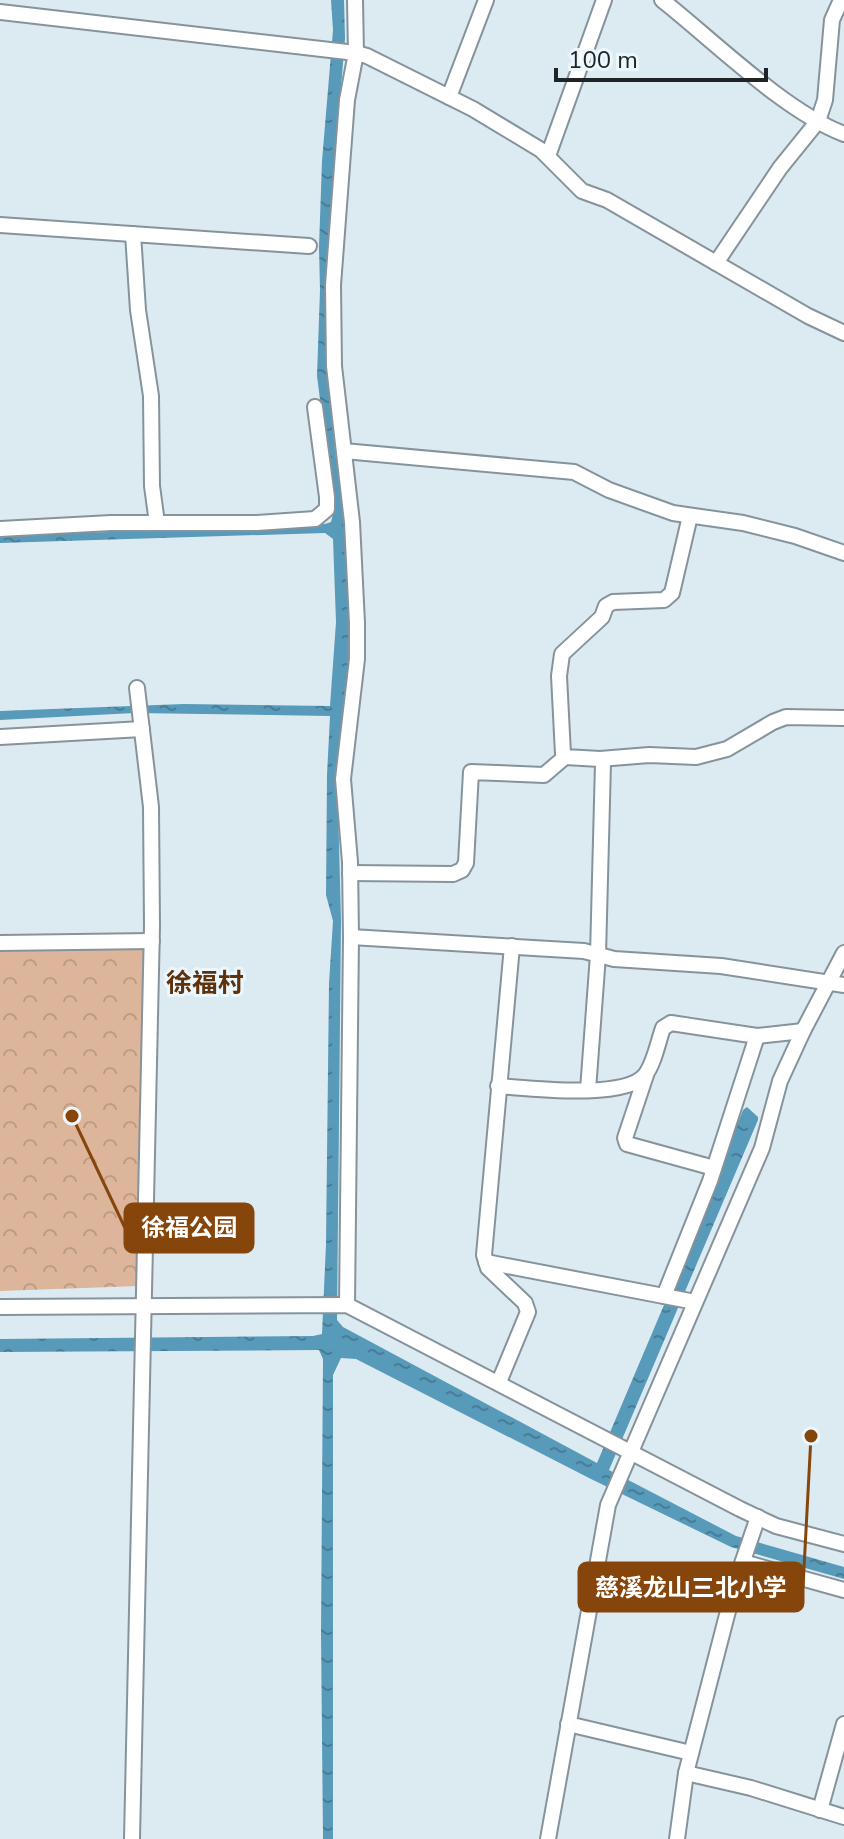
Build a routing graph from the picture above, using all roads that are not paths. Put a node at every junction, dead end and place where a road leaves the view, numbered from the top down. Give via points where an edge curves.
1 (355, 0) edge
2 (486, 0) edge
3 (604, 0) edge
4 (662, 0) edge
5 (841, 0) edge
6 (0, 12) edge
7 (837, 46) edge
8 (356, 53) junction
9 (449, 97) junction
10 (818, 121) junction
11 (844, 134) edge
12 (548, 156) junction
13 (0, 225) edge
14 (133, 234) junction
15 (309, 246) dead end
16 (716, 263) junction
17 (844, 333) edge
18 (315, 407) dead end
19 (344, 451) junction
20 (690, 516) junction
21 (157, 523) junction
22 (0, 529) edge
23 (844, 553) edge
24 (137, 688) dead end
25 (844, 718) edge
26 (142, 729) junction
27 (0, 737) edge
28 (565, 757) junction
29 (600, 759) junction
30 (350, 873) junction
31 (351, 937) junction
32 (152, 941) junction
33 (0, 943) edge
34 (512, 946) junction
35 (844, 953) edge
36 (598, 955) junction
37 (828, 981) junction
38 (844, 985) edge
39 (803, 1031) junction
40 (757, 1036) junction
41 (647, 1074) junction
42 (498, 1086) junction
43 (588, 1090) junction
44 (714, 1168) junction
45 (486, 1262) junction
46 (664, 1296) junction
47 (695, 1302) junction
48 (347, 1305) junction
49 (143, 1306) junction
50 (0, 1307) edge
51 (499, 1382) junction
52 (631, 1450) junction
53 (758, 1517) junction
54 (844, 1544) edge
55 (743, 1562) junction
56 (844, 1590) edge
57 (568, 1724) junction
58 (844, 1724) edge
59 (691, 1753) junction
60 (686, 1773) junction
61 (820, 1810) junction
62 (844, 1817) edge
63 (132, 1839) edge
64 (548, 1839) edge
65 (677, 1839) edge

1 - 8 street
2 - 9 street
3 - 12 street
4 - 10 street
5 - 7 street via 832,20
6 - 8 street
7 - 10 street
8 - 9 street
8 - 19 street via 347,100 333,285 334,366
9 - 12 street
10 - 11 street
10 - 16 street
12 - 16 street via 582,191
13 - 14 street
14 - 15 street
14 - 21 street via 151,396
16 - 17 street
18 - 21 street via 327,509 315,519
19 - 20 street via 574,472 640,502
19 - 30 street via 357,623 343,779
20 - 23 street via 743,523
20 - 28 street via 672,593 664,600 613,602 562,654
21 - 22 street
24 - 26 street
25 - 29 street via 786,717 727,749 696,757
26 - 27 street
26 - 32 street via 151,807
28 - 29 street
28 - 30 street via 544,775 471,772 462,870
29 - 36 street
30 - 31 street
31 - 34 street
31 - 48 street
32 - 33 street
32 - 49 street
34 - 36 street
34 - 42 street
35 - 37 street
36 - 37 street
36 - 43 street
37 - 38 street
37 - 39 street
39 - 40 street
39 - 47 street via 780,1081 762,1148
40 - 41 street via 671,1023 663,1028
40 - 44 street
41 - 43 street via 616,1087
41 - 44 street via 627,1144
42 - 43 street
42 - 45 street
44 - 46 street
45 - 46 street
45 - 51 street via 528,1312
46 - 47 street
47 - 52 street
48 - 49 street
48 - 51 street
49 - 50 street
49 - 63 street
51 - 52 street
52 - 53 street
52 - 57 street via 608,1505
53 - 54 street
53 - 55 street
55 - 56 street
55 - 59 street
57 - 59 street
57 - 64 street
58 - 61 street
59 - 60 street
60 - 61 street
60 - 65 street
61 - 62 street

